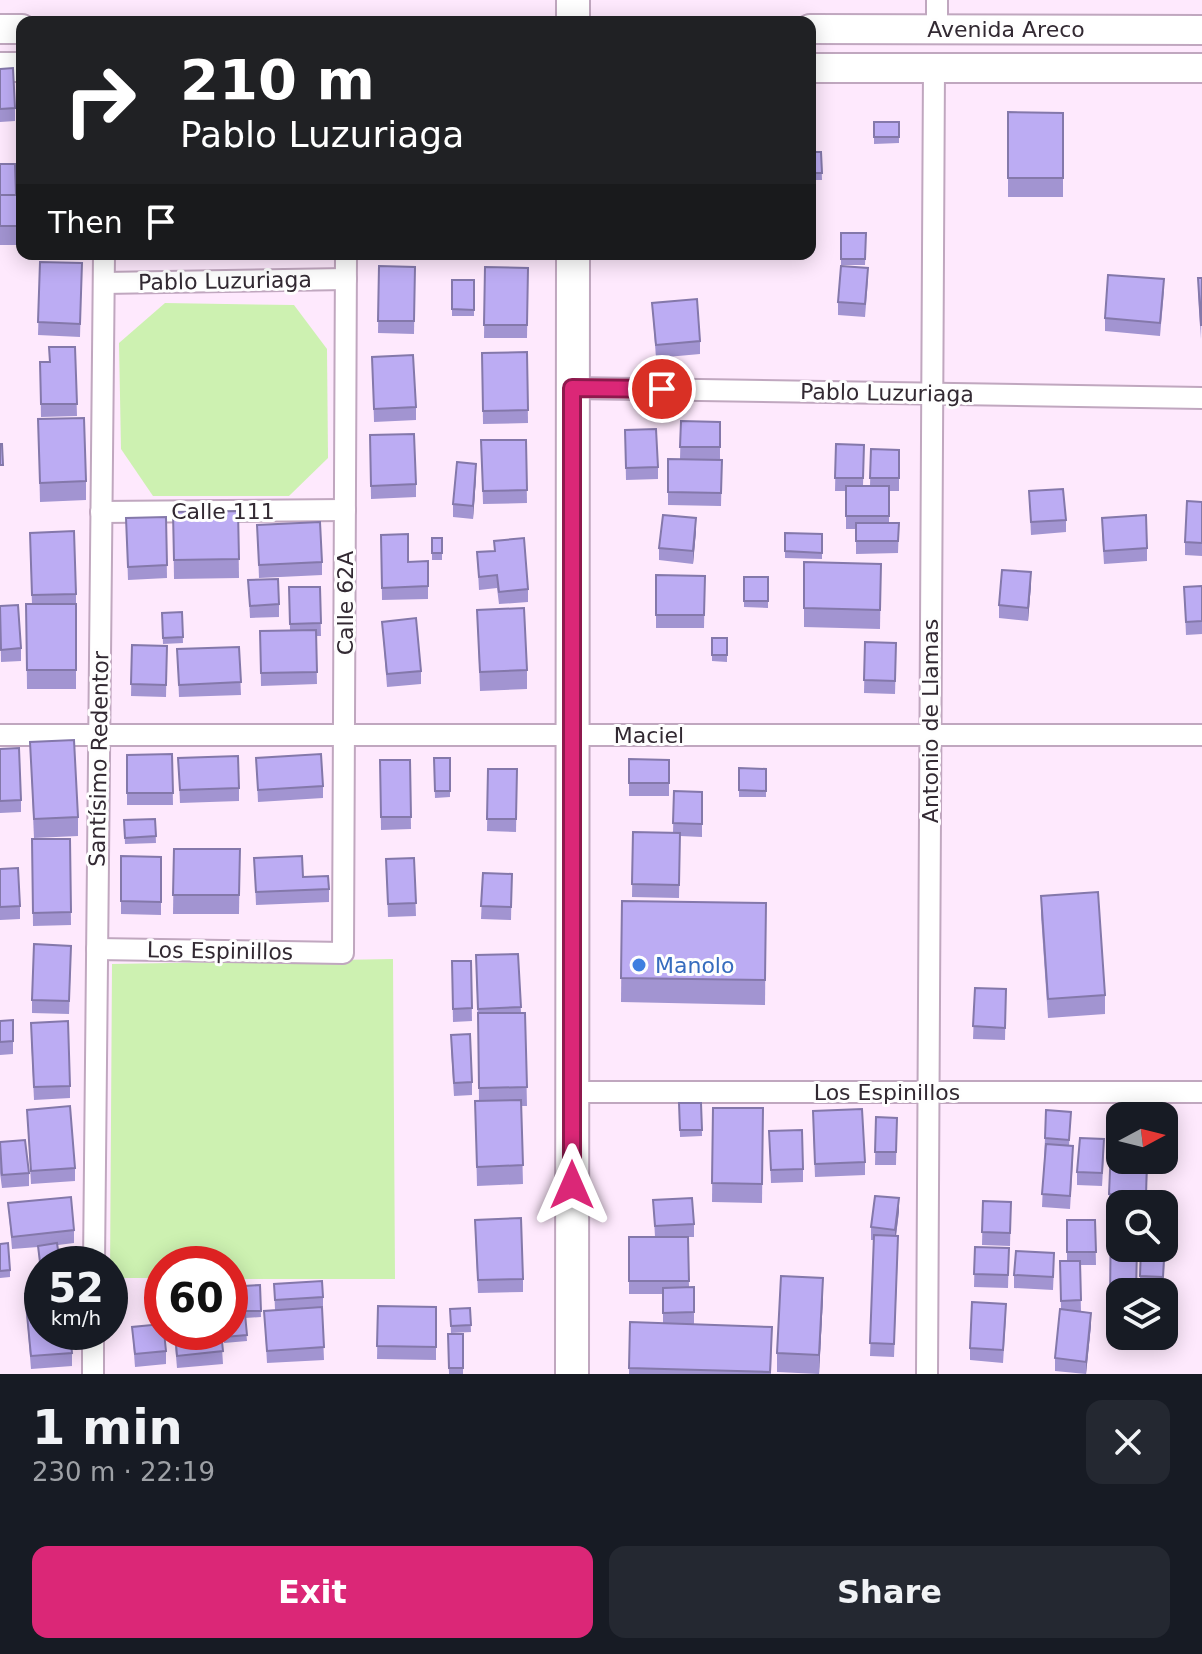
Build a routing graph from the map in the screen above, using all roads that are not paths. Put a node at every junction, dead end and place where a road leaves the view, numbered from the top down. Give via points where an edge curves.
1 (937, 0) edge
2 (816, 29) edge
3 (937, 29) junction
4 (1202, 30) edge
5 (816, 68) edge
6 (934, 68) junction
7 (1202, 68) edge
8 (104, 260) edge
9 (346, 260) edge
10 (573, 260) edge
11 (346, 279) junction
12 (104, 283) junction
13 (572, 388) junction
14 (932, 394) junction
15 (1202, 398) edge
16 (345, 510) junction
17 (101, 512) junction
18 (0, 735) edge
19 (98, 735) junction
20 (344, 735) junction
21 (572, 735) junction
22 (930, 735) junction
23 (1202, 735) edge
24 (97, 949) junction
25 (343, 953) joint
26 (572, 1092) junction
27 (928, 1092) junction
28 (1202, 1092) edge
29 (94, 1246) edge
30 (93, 1350) edge
31 (93, 1374) edge
32 (572, 1374) edge
33 (927, 1374) edge

1 - 3 street
2 - 3 main road, Avenida Areco
3 - 4 main road, Avenida Areco
5 - 6 main road, Avenida Areco
6 - 7 main road, Avenida Areco
6 - 14 street, Antonio de Llamas
8 - 12 street, Santísimo Redentor
9 - 11 street, Calle 62A
10 - 13 main road
11 - 12 street, Pablo Luzuriaga
11 - 16 street, Calle 62A
12 - 17 street, Santísimo Redentor
13 - 14 street, Pablo Luzuriaga
13 - 21 main road
14 - 15 street, Pablo Luzuriaga
14 - 22 street, Antonio de Llamas
16 - 17 street, Calle 111
16 - 20 street, Calle 62A
17 - 19 street, Santísimo Redentor
18 - 19 street, Maciel
19 - 20 street, Maciel
19 - 24 street, Santísimo Redentor
20 - 21 street, Maciel
20 - 25 street, Calle 62A
21 - 22 street, Maciel
21 - 26 main road
22 - 23 street, Maciel
22 - 27 street, Antonio de Llamas
24 - 25 street, Los Espinillos
24 - 29 street, Santísimo Redentor
26 - 27 street, Los Espinillos
26 - 32 main road
27 - 28 street, Los Espinillos
27 - 33 street, Antonio de Llamas
30 - 31 street

